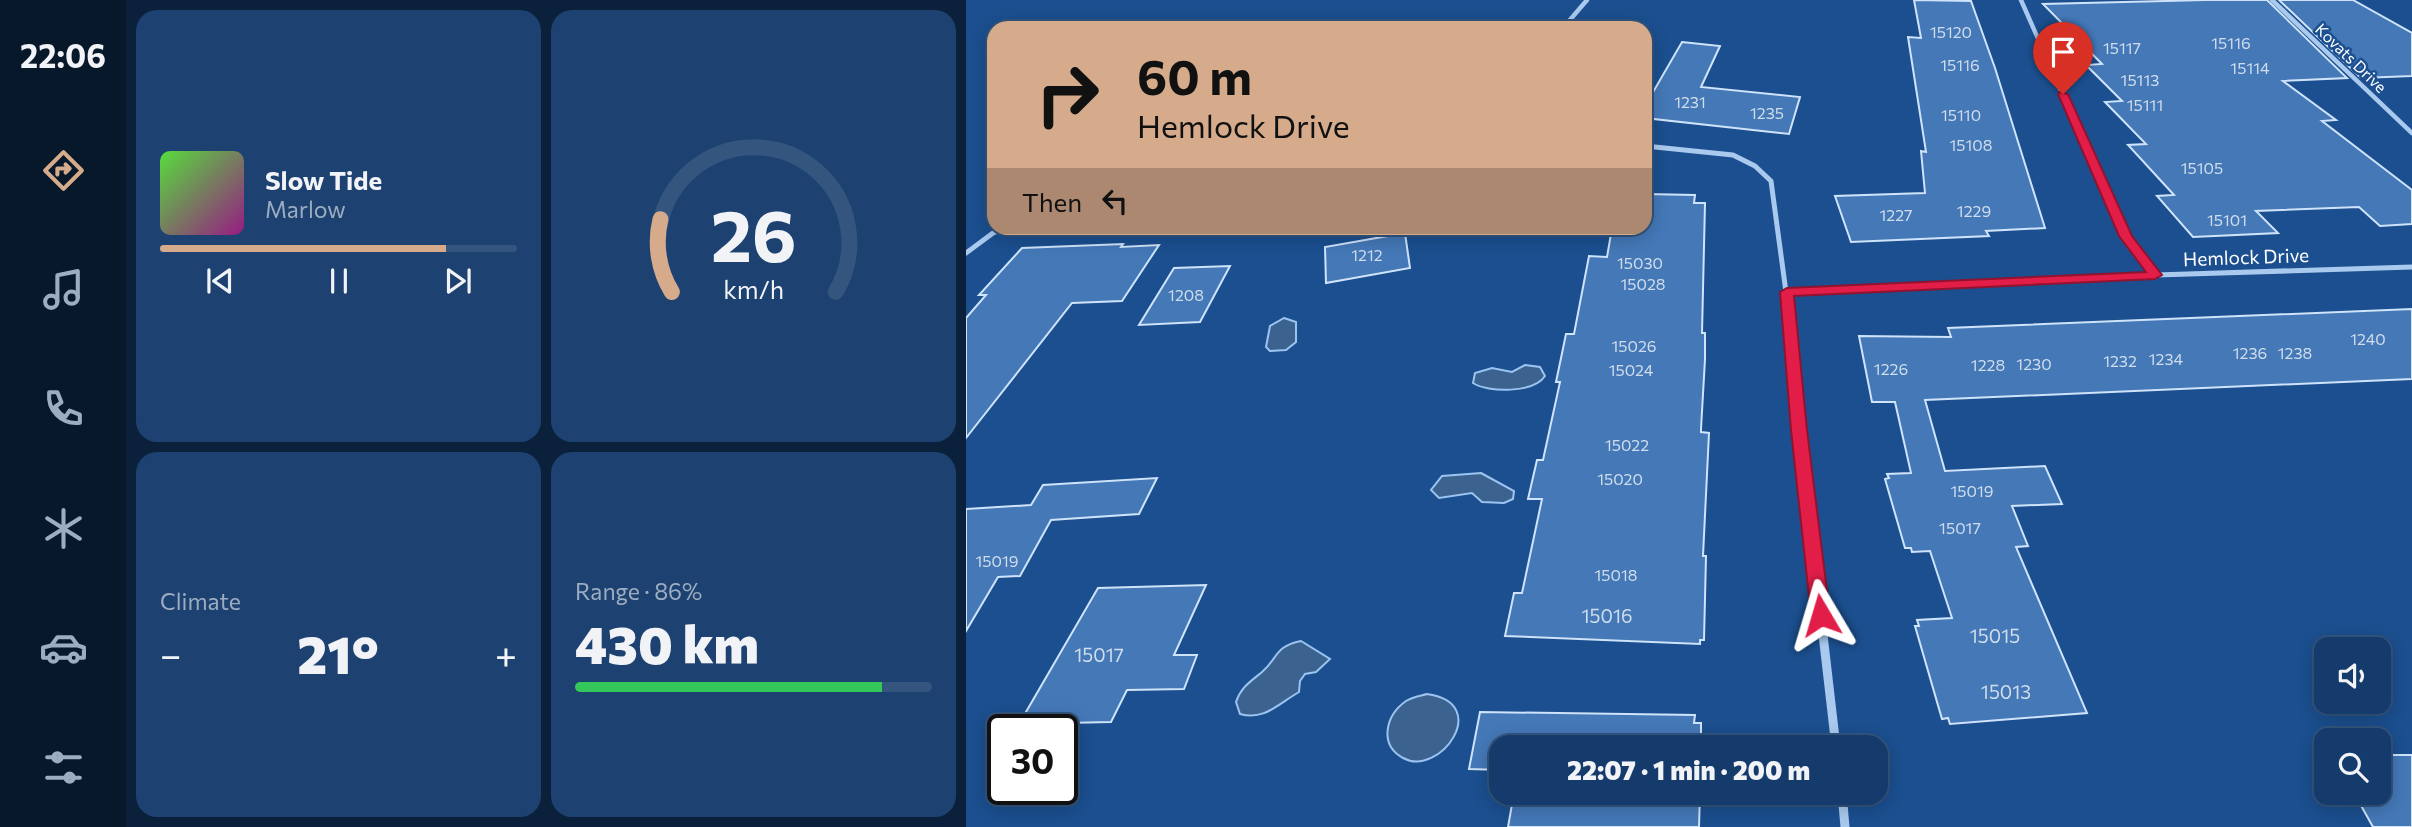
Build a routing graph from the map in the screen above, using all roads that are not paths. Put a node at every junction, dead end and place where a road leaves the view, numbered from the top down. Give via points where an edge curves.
1 (1587, 0) edge
2 (2021, 0) edge
3 (2272, 0) edge
4 (1569, 21) edge
5 (2412, 133) edge
6 (1652, 147) edge
7 (990, 235) edge
8 (966, 253) edge
9 (2412, 268) edge
10 (2155, 275) junction
11 (1787, 292) junction
12 (1835, 735) edge
13 (1843, 805) edge
14 (1845, 827) edge

1 - 4 street
2 - 10 street via 2126,236
3 - 5 street, Kovats Drive
6 - 11 street via 1733,156 1755,166 1771,181
7 - 8 street
9 - 10 street, Hemlock Drive
10 - 11 street, Hemlock Drive
11 - 12 street
13 - 14 street

